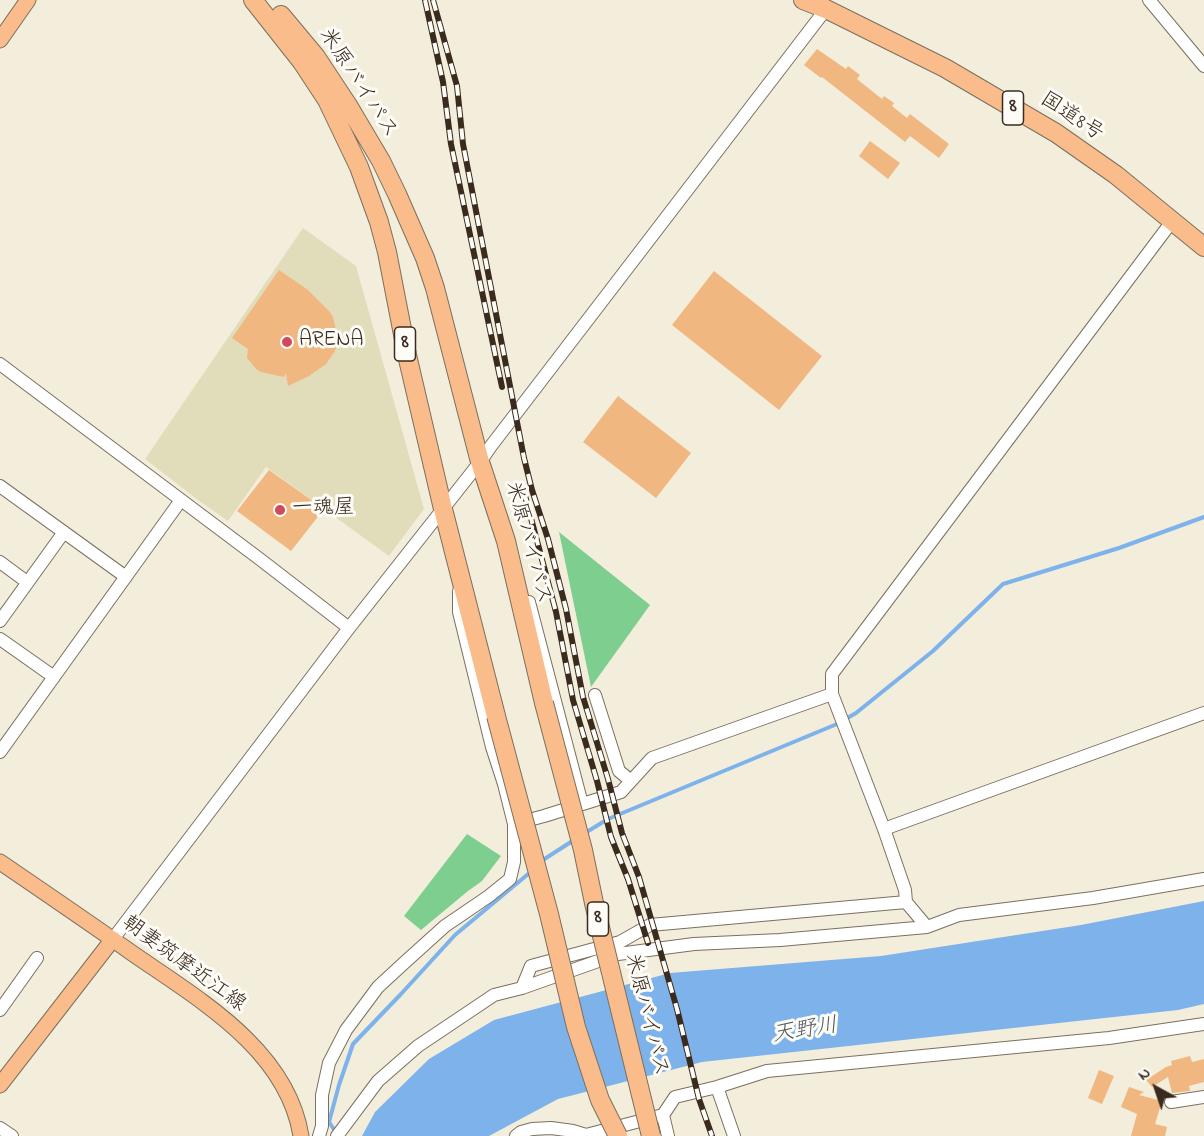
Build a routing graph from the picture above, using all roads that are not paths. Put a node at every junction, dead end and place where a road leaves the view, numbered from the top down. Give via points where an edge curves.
1 (28, 0) edge
2 (253, 0) edge
3 (269, 0) edge
4 (803, 0) edge
5 (1149, 0) edge
6 (829, 5) edge
7 (0, 40) edge
8 (1204, 66) edge
9 (1173, 220) junction
10 (1204, 247) edge
11 (0, 364) edge
12 (480, 462) junction
13 (0, 486) edge
14 (181, 500) junction
15 (443, 509) junction
16 (63, 532) junction
17 (506, 541) junction
18 (0, 562) edge
19 (460, 572) junction
20 (126, 577) junction
21 (27, 582) junction
22 (0, 621) edge
23 (350, 628) junction
24 (0, 639) edge
25 (54, 677) junction
26 (832, 694) junction
27 (595, 695) dead end
28 (1204, 712) edge
29 (0, 752) edge
30 (631, 781) junction
31 (582, 804) junction
32 (514, 824) junction
33 (884, 829) junction
34 (0, 862) edge
35 (1204, 879) edge
36 (906, 902) junction
37 (927, 927) junction
38 (113, 939) junction
39 (37, 958) dead end
40 (522, 988) junction
41 (1, 1005) edge
42 (1204, 1024) edge
43 (2, 1080) edge
44 (717, 1087) junction
45 (1204, 1097) edge
46 (600, 1100) junction
47 (1171, 1102) dead end
48 (663, 1115) junction
49 (0, 1128) edge
50 (586, 1135) edge
51 (12, 1136) edge
52 (301, 1136) edge
53 (319, 1136) edge
54 (337, 1136) edge
55 (516, 1136) edge
56 (609, 1136) edge
57 (618, 1136) edge
58 (651, 1136) edge
59 (668, 1136) edge
60 (734, 1136) edge

1 - 7 main road
2 - 15 highway, 米原バイパス / 8 via 303,62 327,100 359,167 387,252
3 - 12 highway, 米原バイパス / 8 via 316,57 349,107 397,194 435,288
4 - 6 highway, 国道8号 / 8
5 - 8 street
6 - 9 highway, 国道8号 / 8 via 1056,133
6 - 12 street
9 - 10 highway, 国道8号 / 8
9 - 26 street via 832,674
11 - 14 street
12 - 15 street
12 - 17 highway, 米原バイパス / 8
13 - 16 street
14 - 20 street
14 - 23 street
15 - 19 highway, 米原バイパス / 8
15 - 23 street
16 - 20 street
16 - 21 street
17 - 31 street via 524,581
17 - 58 highway, 米原バイパス / 8, bridge
18 - 21 street
19 - 32 street via 459,612
19 - 46 highway, 米原バイパス / 8, bridge via 576,1027
20 - 25 street
21 - 22 street
23 - 38 street
24 - 25 street
25 - 29 street
26 - 30 street via 652,758
26 - 33 street
27 - 30 street via 619,771
28 - 33 street
30 - 31 street via 621,792
31 - 32 street
32 - 53 street via 510,879 445,926 404,963 378,987 346,1030 329,1064
33 - 36 street
34 - 38 main road, 朝妻筑摩近江線
35 - 37 street via 959,915
36 - 37 street
36 - 40 street via 650,925 620,942 531,966
37 - 40 street via 694,944 618,954
38 - 43 main road
38 - 52 main road, 朝妻筑摩近江線 via 205,1003 248,1040 269,1064 291,1100
39 - 41 street
40 - 54 street via 494,995 418,1046 378,1081
42 - 44 street via 1109,1038 767,1071
44 - 48 street via 675,1097
44 - 60 street
45 - 47 street
46 - 56 highway, bridge
46 - 57 highway, 米原バイパス / 8, bridge
48 - 50 street
48 - 59 street
49 - 51 street
50 - 55 street via 551,1128 532,1129

